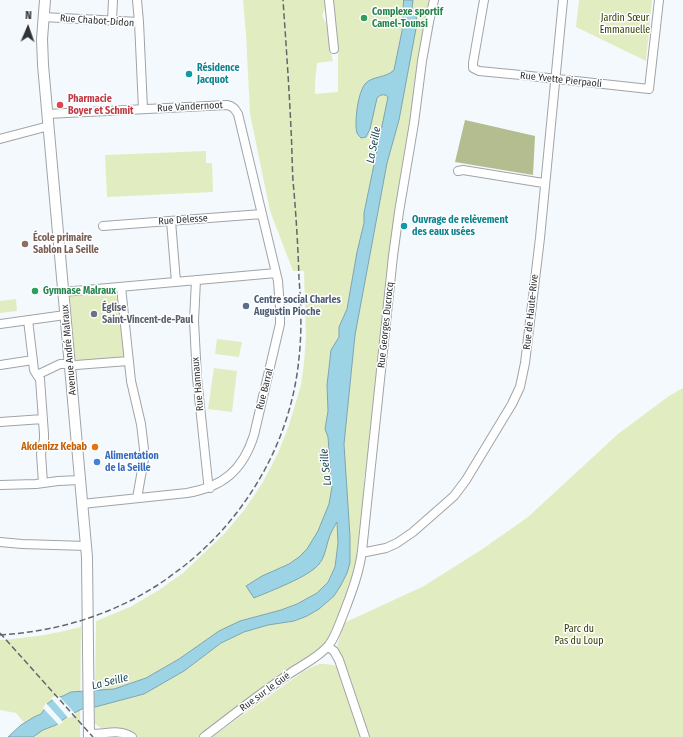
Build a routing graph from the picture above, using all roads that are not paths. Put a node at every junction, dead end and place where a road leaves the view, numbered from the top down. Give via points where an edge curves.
1 (45, 0) edge
2 (113, 0) edge
3 (137, 0) edge
4 (329, 0) edge
5 (434, 0) edge
6 (484, 0) edge
7 (563, 0) edge
8 (659, 0) edge
9 (43, 17) junction
10 (112, 21) junction
11 (138, 22) junction
12 (334, 49) dead end
13 (555, 79) junction
14 (143, 109) junction
15 (47, 114) junction
16 (49, 126) junction
17 (3, 138) edge
18 (458, 171) dead end
19 (544, 183) junction
20 (262, 214) junction
21 (172, 221) junction
22 (103, 226) dead end
23 (276, 273) junction
24 (196, 280) junction
25 (176, 282) junction
26 (121, 287) junction
27 (64, 292) junction
28 (66, 315) junction
29 (28, 320) junction
30 (0, 324) edge
31 (33, 360) junction
32 (128, 360) junction
33 (70, 364) junction
34 (0, 365) edge
35 (37, 375) junction
36 (43, 419) junction
37 (0, 422) edge
38 (80, 480) junction
39 (44, 483) junction
40 (0, 485) edge
41 (210, 488) junction
42 (137, 498) junction
43 (82, 504) junction
44 (0, 542) edge
45 (86, 546) junction
46 (362, 551) junction
47 (328, 647) junction
48 (89, 736) edge
49 (132, 737) edge
50 (204, 737) edge
51 (365, 737) edge

1 - 9 main road, Avenue André Malraux
2 - 10 street
3 - 11 street
4 - 12 street
5 - 46 street, Rue Georges Ducrocq via 421,67 393,256
6 - 13 street, Rue Yvette Pierpaoli via 474,68 479,71
7 - 13 street, Rue de Haute-Rive
8 - 13 street, Rue Yvette Pierpaoli via 649,89
9 - 10 street, Rue Chabot-Didon
9 - 15 main road, Avenue André Malraux via 42,49
10 - 11 street, Rue Chabot-Didon
11 - 14 street, Rue Chabot-Didon
13 - 19 street, Rue de Haute-Rive
14 - 15 street, Rue Vandernoot
14 - 20 street, Rue Vandernoot via 227,105 235,109
15 - 16 main road, Avenue André Malraux
16 - 17 street
16 - 27 main road, Avenue André Malraux
18 - 19 street
19 - 46 street, Rue de Haute-Rive via 525,363 516,396 462,486 449,501 396,543 386,548
20 - 21 street, Rue Delesse
20 - 23 street, Rue Vandernoot
21 - 22 street, Rue Delesse
21 - 25 street
23 - 24 street
23 - 41 street, Rue Barral via 280,324 254,435 250,448 238,467 230,476
24 - 25 street
24 - 41 street, Rue Hannaux via 194,321 197,378
25 - 26 street
26 - 27 street
26 - 32 street
27 - 28 main road, Avenue André Malraux
28 - 29 street
28 - 33 main road, Avenue André Malraux
29 - 30 street
29 - 31 street
31 - 34 street
31 - 35 street
32 - 33 street
32 - 42 street via 144,449
33 - 35 street via 60,364
33 - 38 main road, Avenue André Malraux
35 - 36 street via 40,378
36 - 37 street
36 - 39 street via 44,440 41,454
38 - 39 street
38 - 43 main road, Avenue André Malraux
39 - 40 street
41 - 42 street, Rue Barral
42 - 43 street, Rue Barral
43 - 45 main road, Avenue André Malraux
44 - 45 street
45 - 48 main road, Avenue André Malraux
46 - 47 street, Rue Georges Ducrocq via 351,593
47 - 50 street, Rue sur le Gué
47 - 51 street via 339,660
48 - 49 street via 122,732

